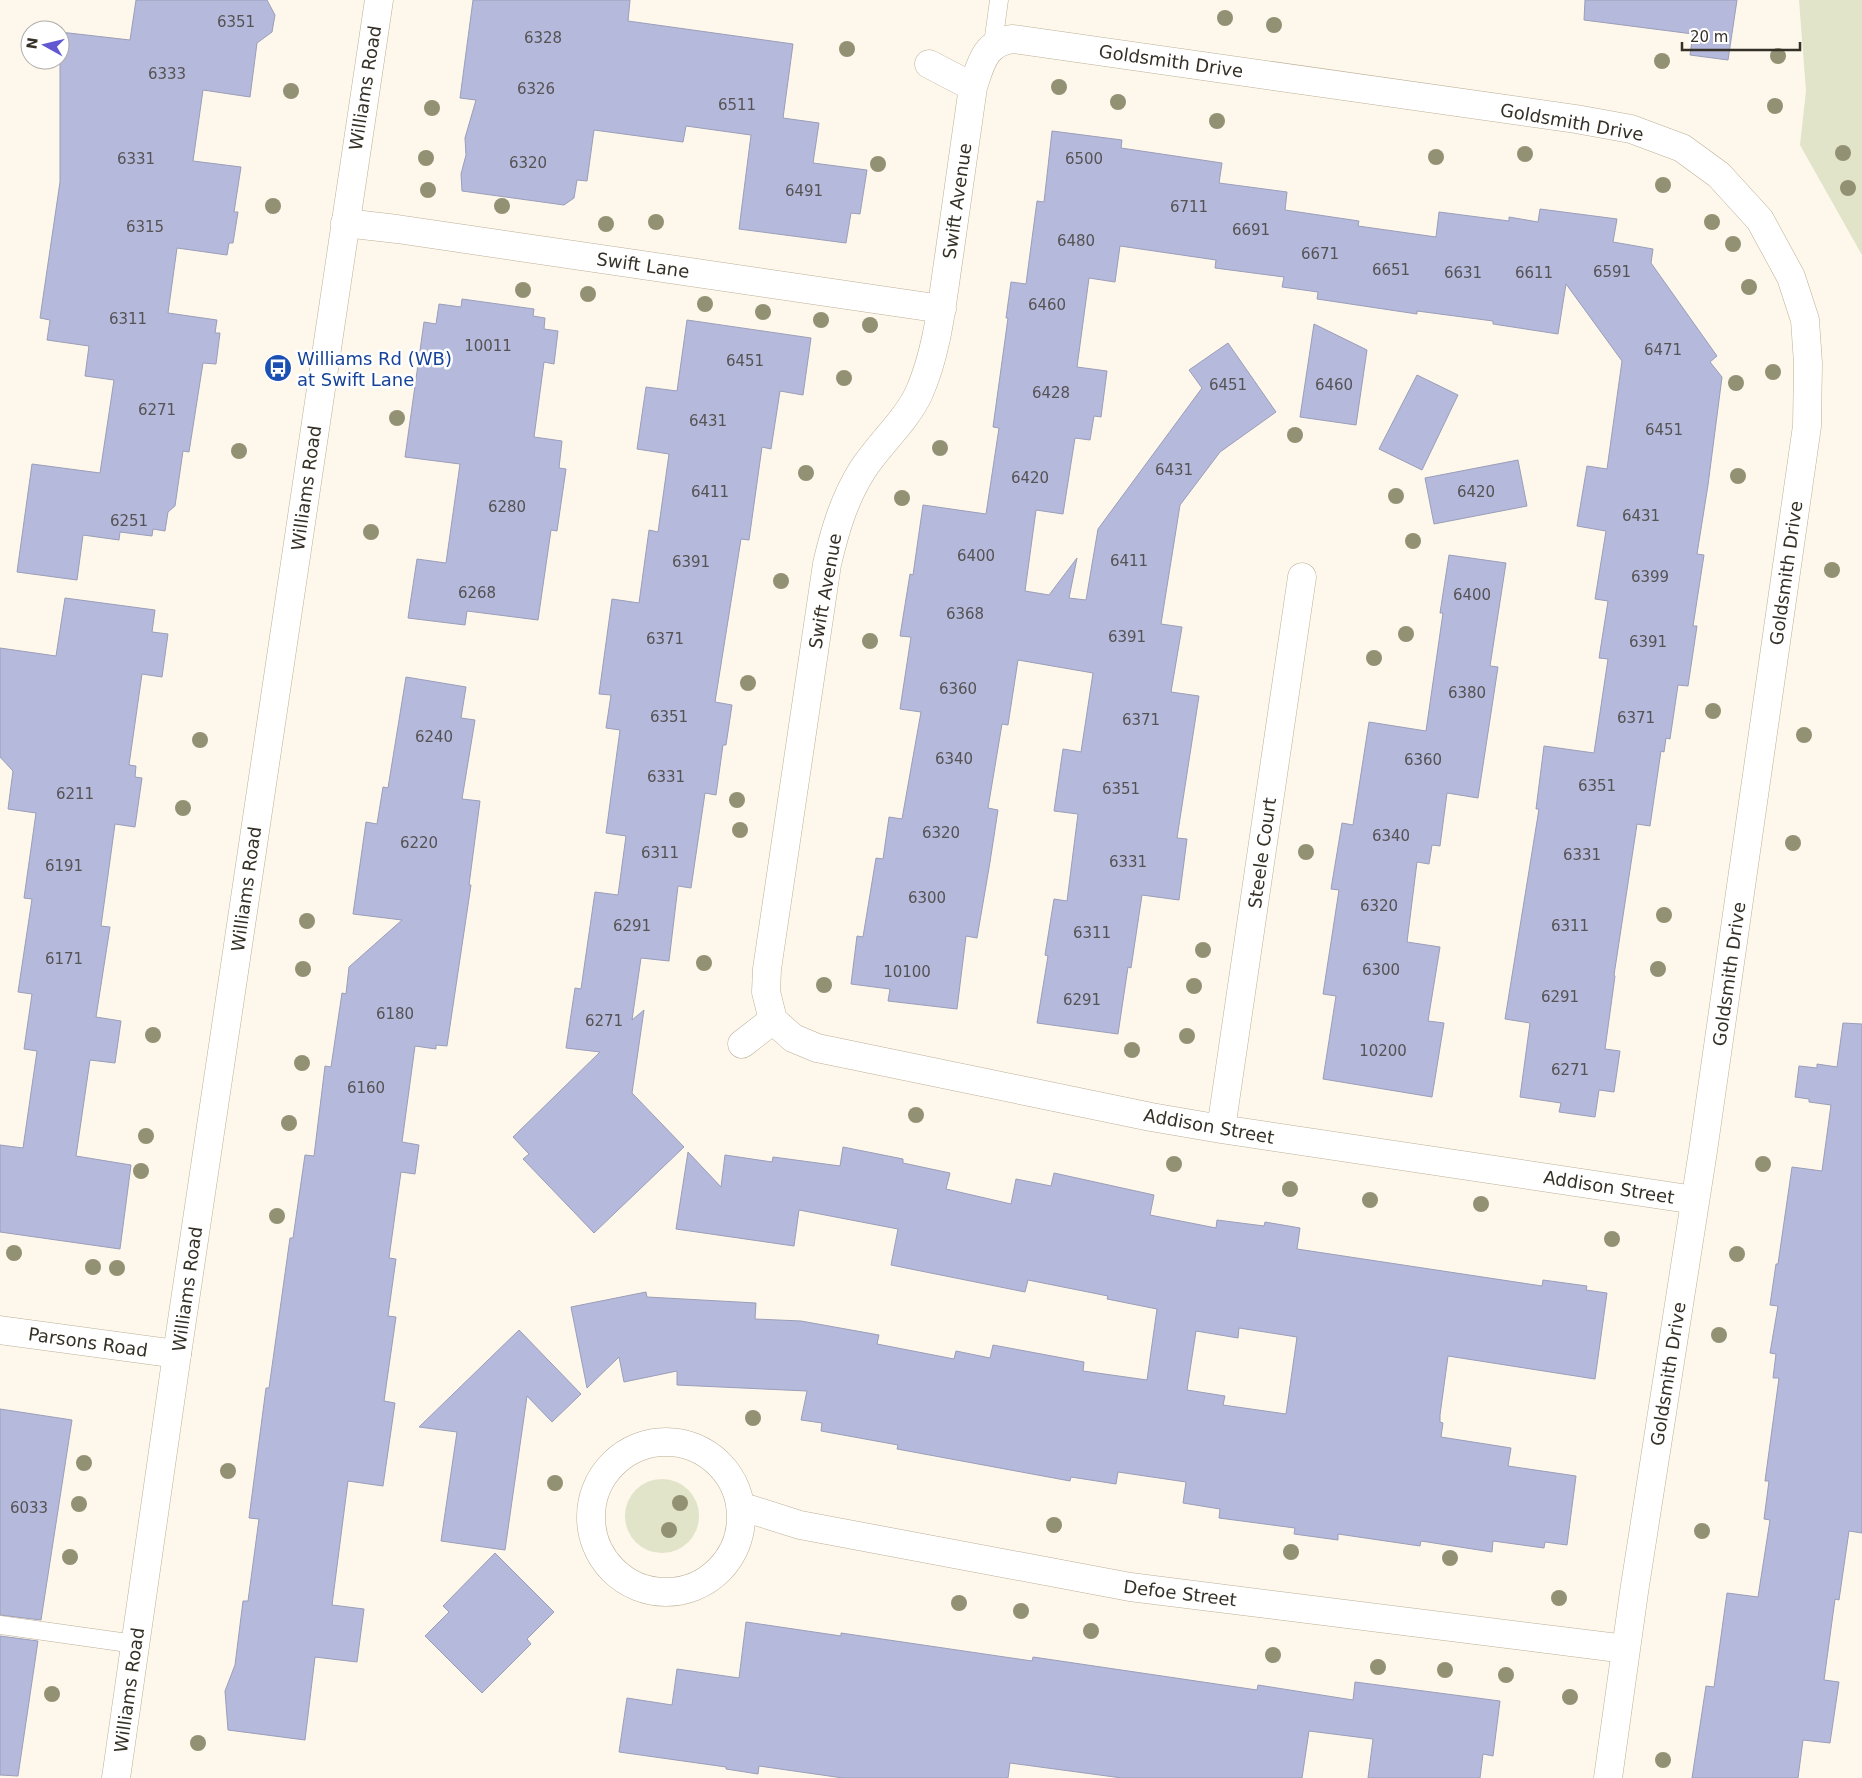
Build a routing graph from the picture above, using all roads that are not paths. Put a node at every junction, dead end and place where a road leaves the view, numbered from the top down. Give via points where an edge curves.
1 (378, 0) edge
2 (999, 0) edge
3 (993, 44) junction
4 (929, 64) dead end
5 (973, 87) junction
6 (345, 223) junction
7 (942, 309) junction
8 (1302, 577) dead end
9 (773, 1020) junction
10 (742, 1044) dead end
11 (1221, 1130) junction
12 (1695, 1200) junction
13 (0, 1330) edge
14 (177, 1354) junction
15 (740, 1506) junction
16 (0, 1625) edge
17 (136, 1644) junction
18 (1626, 1649) junction
19 (116, 1778) edge
20 (1608, 1778) edge

1 - 6 street, Williams Road
2 - 3 lane
3 - 5 street
3 - 12 street, Goldsmith Drive via 1013,38 1630,129 1682,148 1719,175 1760,220 1791,277 1804,320 1808,364 1807,426
4 - 5 street
5 - 7 street, Swift Avenue
6 - 7 street, Swift Lane
6 - 14 street, Williams Road
7 - 9 street, Swift Avenue via 931,363 918,395 863,469 844,504 827,564 767,969 766,992
8 - 11 street, Steele Court
9 - 10 street
9 - 11 street, Addison Street via 793,1038 817,1048
11 - 12 street, Addison Street
12 - 18 street, Goldsmith Drive
13 - 14 street, Parsons Road
14 - 17 street, Williams Road
15 - 15 street via 733,1482 717,1462 696,1448 672,1442 647,1444 624,1456 606,1473 594,1496 591,1521 596,1545 609,1566 627,1582 649,1591 674,1593 697,1586 717,1573 732,1554 740,1530
15 - 18 street, Defoe Street via 800,1525 1122,1586
16 - 17 lane
17 - 19 street, Williams Road
18 - 20 street, Goldsmith Drive

